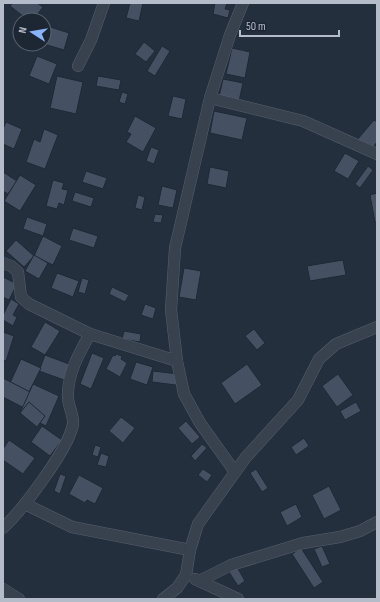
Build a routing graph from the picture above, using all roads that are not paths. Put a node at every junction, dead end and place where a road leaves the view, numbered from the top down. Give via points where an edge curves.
1 (104, 3) edge
2 (243, 3) edge
3 (78, 66) dead end
4 (210, 98) junction
5 (377, 154) edge
6 (3, 263) edge
7 (377, 326) edge
8 (90, 334) junction
9 (177, 361) junction
10 (235, 472) junction
11 (25, 504) junction
12 (377, 522) edge
13 (3, 528) edge
14 (190, 550) junction
15 (186, 575) junction
16 (199, 581) junction
17 (3, 589) edge
18 (18, 599) edge
19 (163, 599) edge
20 (238, 599) edge

1 - 3 street via 91,40
2 - 4 street
4 - 5 street via 303,121
4 - 9 street via 175,248 171,310
6 - 8 street via 18,272 24,301
7 - 10 street via 336,344 319,359 298,400
8 - 9 street
8 - 11 street via 78,355 69,384 68,397 73,423 67,443
9 - 10 street via 184,394 200,423
10 - 14 street via 198,524
11 - 13 street
11 - 14 street via 72,527
12 - 16 street via 340,537 303,543 231,565
14 - 15 street
15 - 16 street
15 - 19 street via 177,588
16 - 20 street
17 - 18 street

